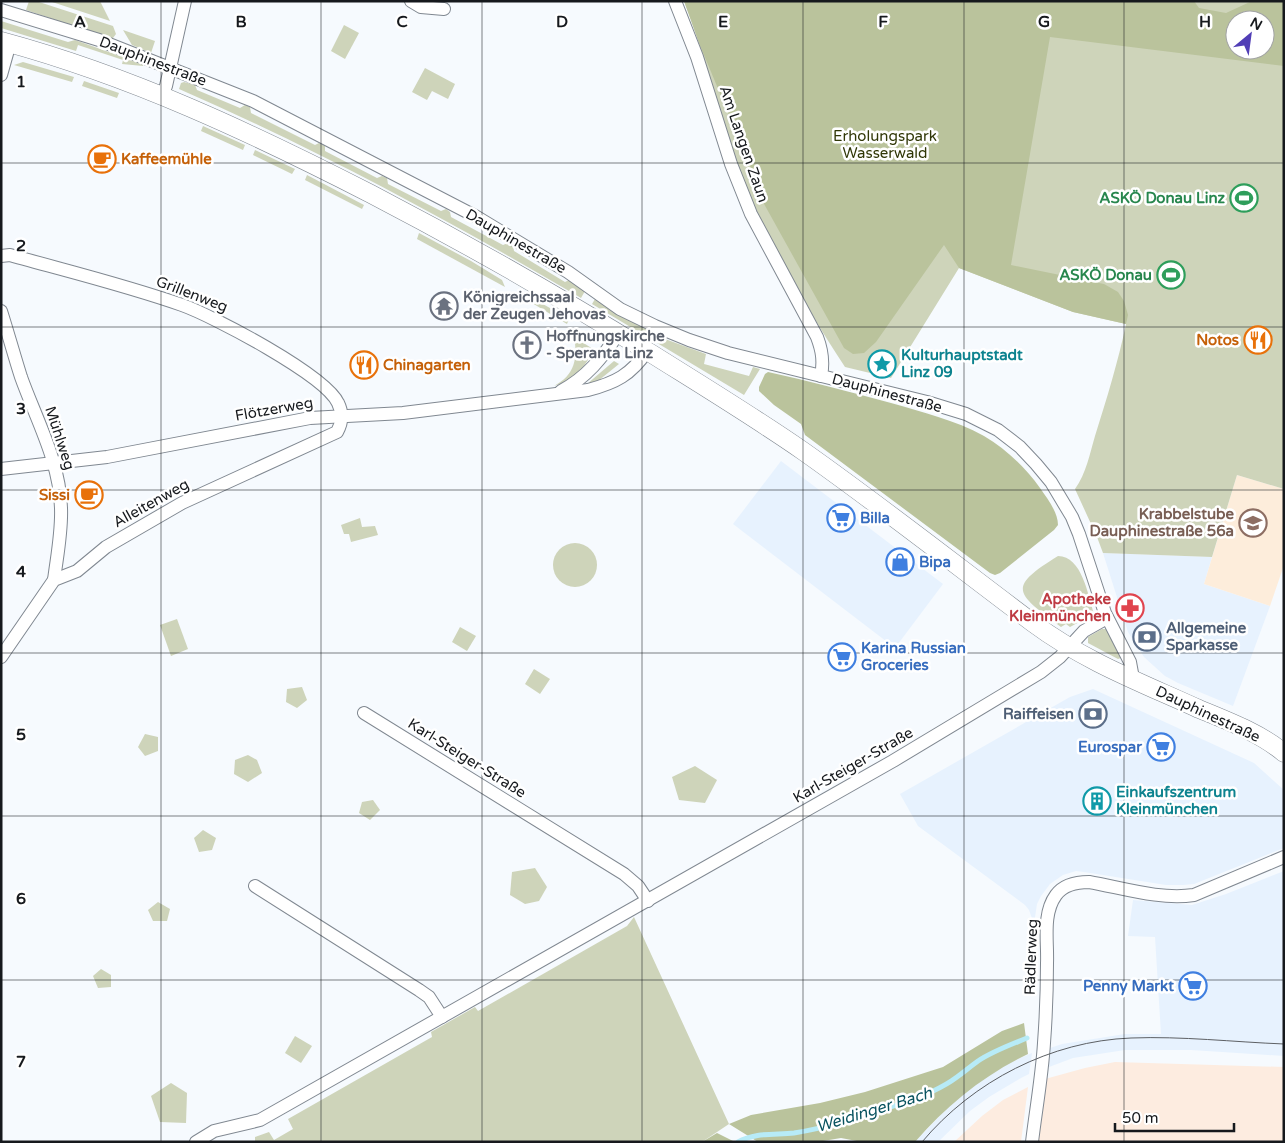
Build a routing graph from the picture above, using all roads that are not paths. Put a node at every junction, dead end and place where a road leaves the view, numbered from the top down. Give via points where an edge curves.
1 (184, 1) edge
2 (411, 1) edge
3 (675, 1) edge
4 (444, 9) dead end
5 (1, 10) edge
6 (6, 42) edge
7 (170, 67) junction
8 (1, 75) edge
9 (162, 95) junction
10 (1, 256) edge
11 (1, 311) edge
12 (618, 334) junction
13 (647, 352) junction
14 (821, 376) junction
15 (554, 394) junction
16 (341, 415) junction
17 (53, 463) junction
18 (1, 468) edge
19 (54, 580) junction
20 (1108, 618) junction
21 (1069, 648) junction
22 (1, 657) edge
23 (1130, 678) junction
24 (364, 713) dead end
25 (1284, 753) edge
26 (1284, 857) edge
27 (255, 886) dead end
28 (648, 901) junction
29 (442, 1018) junction
30 (196, 1142) edge
31 (1032, 1142) edge

1 - 7 street
2 - 4 street via 421,6
3 - 14 street, Am Langen Zaun via 751,214 817,337 822,350
5 - 7 street, Dauphinestraße via 99,40
6 - 8 street
6 - 9 main road, Dauphinestraße
7 - 9 street
7 - 14 street, Dauphinestraße via 253,101 475,216 568,272 620,309 655,326 728,353
9 - 12 main road, Dauphinestraße via 251,134 388,202 507,267
10 - 16 street, Grillenweg via 10,255 143,293 224,323 325,388 338,403
11 - 17 street, Mühlweg
12 - 13 main road, Dauphinestraße
12 - 15 street, Flötzerweg via 589,372
13 - 15 street, Flötzerweg via 632,370 608,384
13 - 21 main road, Dauphinestraße via 804,452
14 - 20 street, Dauphinestraße via 966,414 998,430 1020,447 1051,482 1072,516
15 - 16 street, Flötzerweg via 404,413
16 - 17 street, Flötzerweg via 310,418 107,457
16 - 19 street, Alleitenweg via 342,423 337,432 182,503 106,547 77,571
17 - 18 street, Flötzerweg
17 - 19 street, Mühlweg via 61,507
19 - 22 street
20 - 21 street via 1084,631
20 - 23 street, Dauphinestraße via 1130,662
21 - 23 main road, Dauphinestraße
21 - 28 street, Karl-Steiger-Straße via 1041,672 893,761
23 - 25 main road, Dauphinestraße via 1252,733
24 - 28 street, Karl-Steiger-Straße via 624,874
26 - 31 street, Rädlerweg via 1194,895 1180,897 1079,882 1062,888 1055,895 1047,924 1044,1045
27 - 29 street via 420,990 429,997
28 - 29 street, Karl-Steiger-Straße
29 - 30 street, Karl-Steiger-Straße via 260,1120 214,1131

